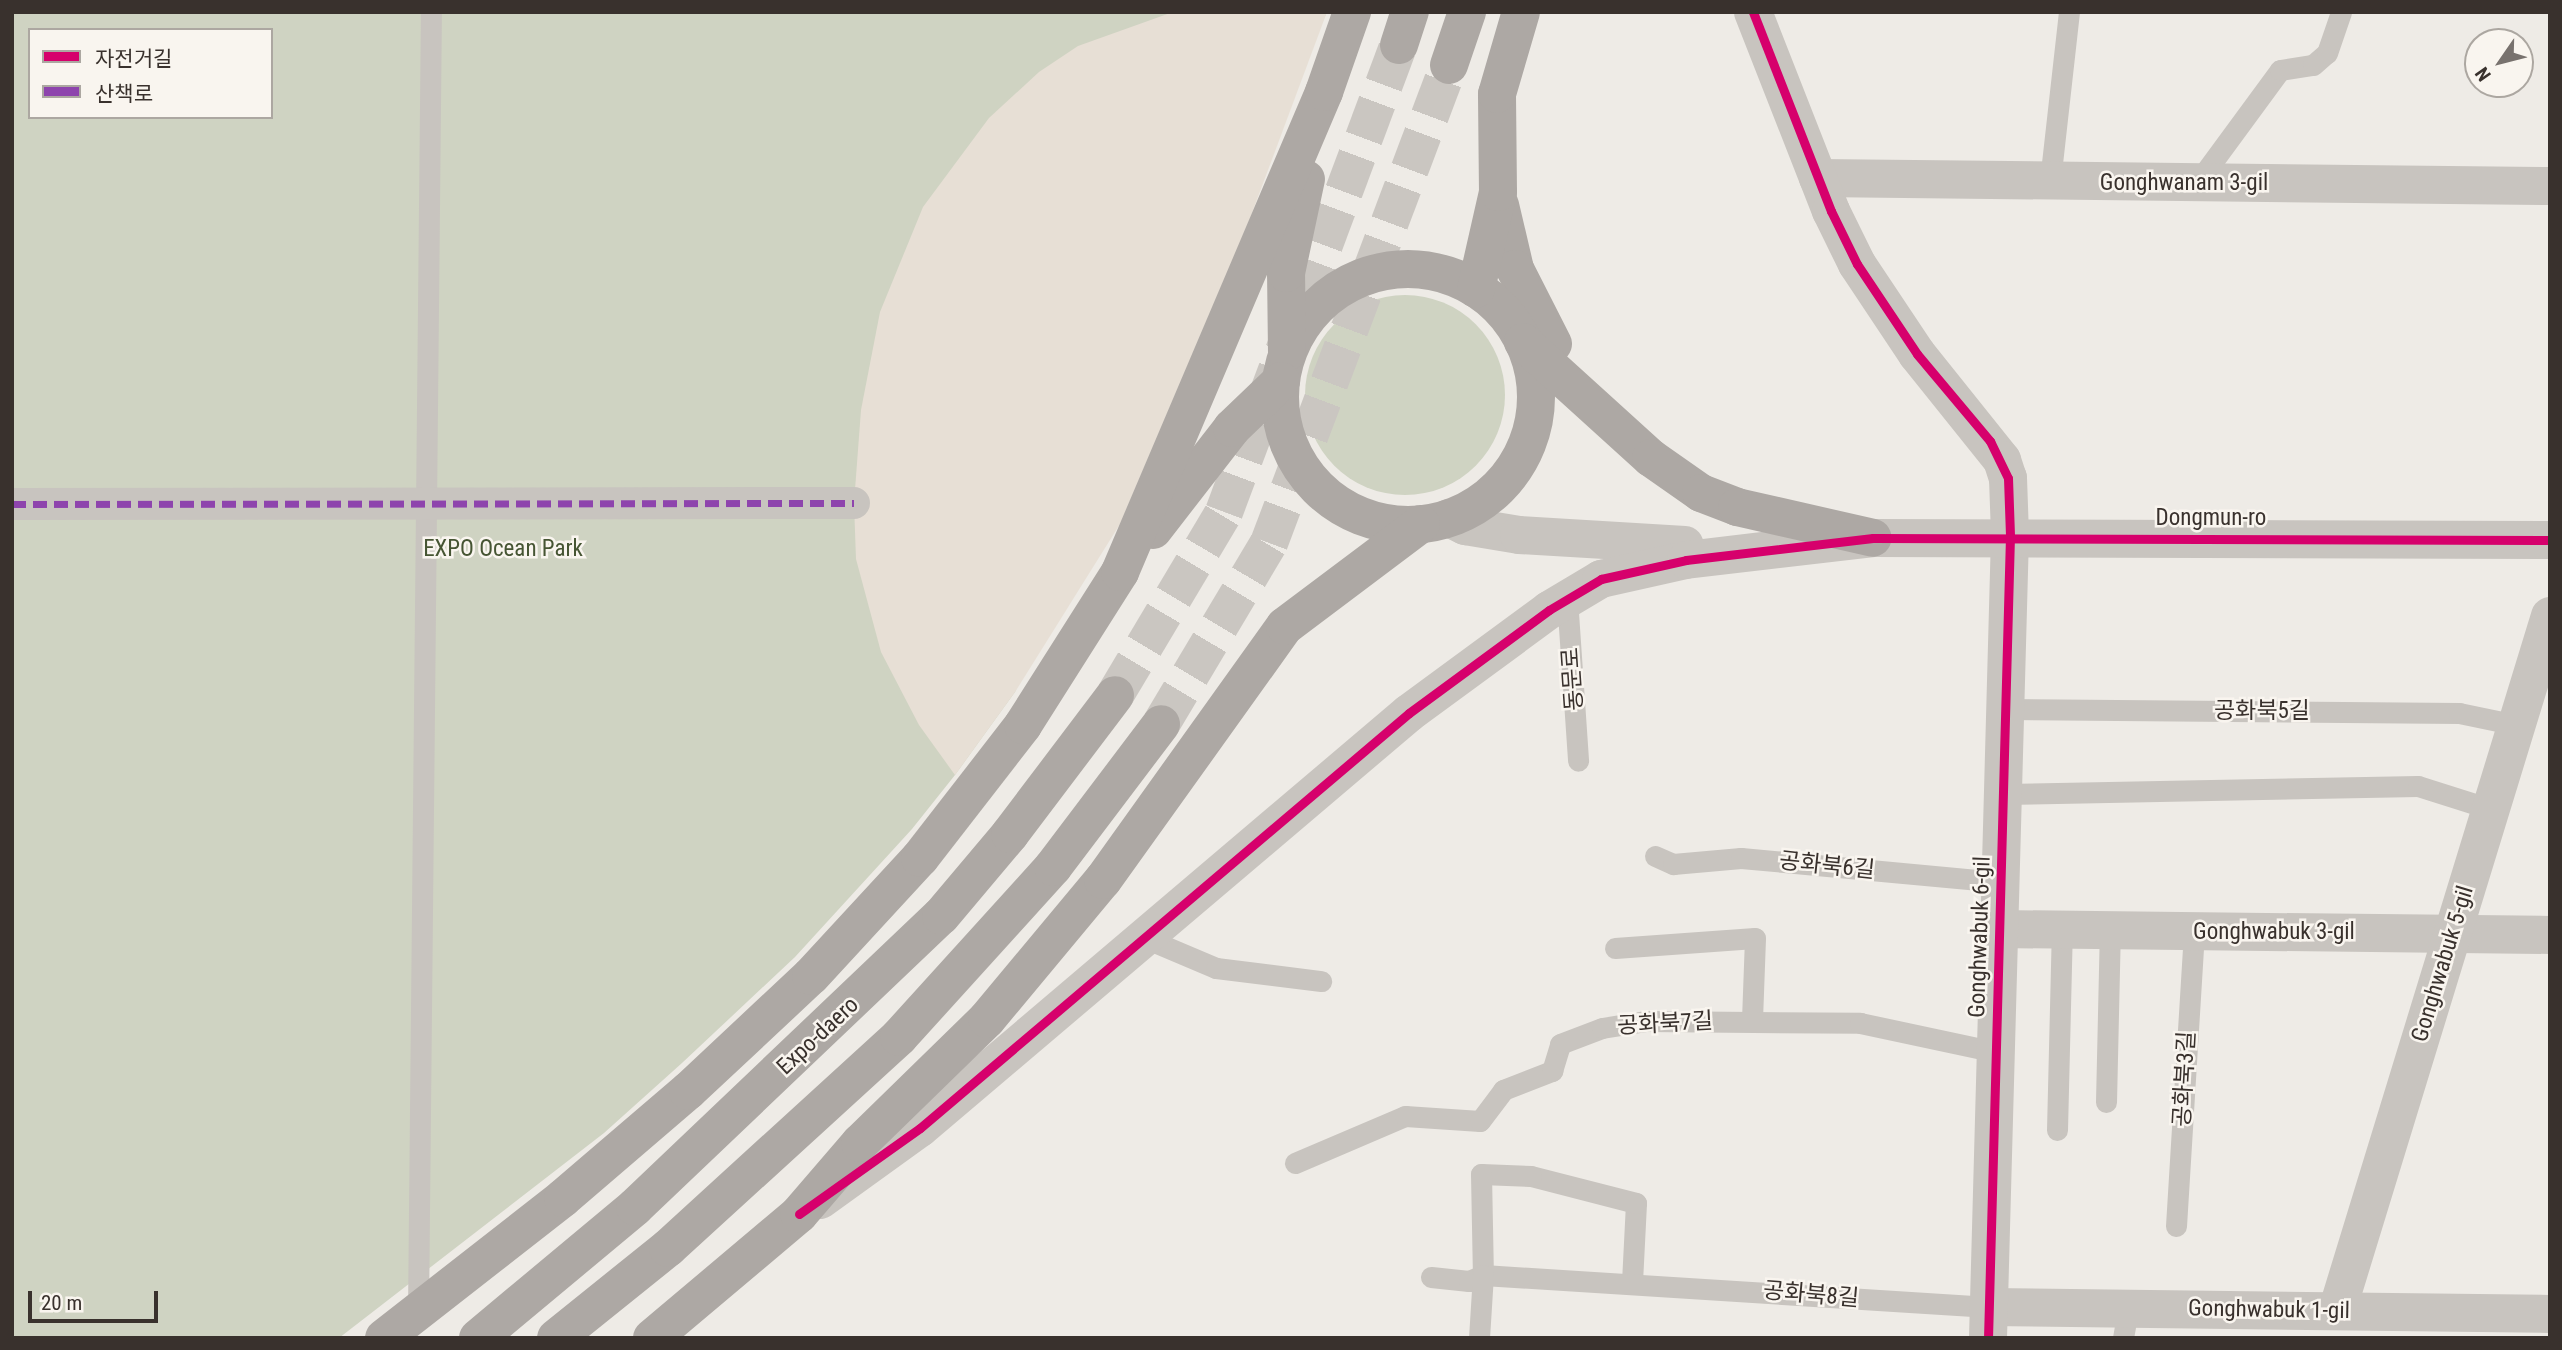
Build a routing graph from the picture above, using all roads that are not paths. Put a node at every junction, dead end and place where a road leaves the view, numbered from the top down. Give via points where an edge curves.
1 (431, 12) edge
2 (1352, 12) edge
3 (1467, 12) edge
4 (1521, 12) edge
5 (1753, 12) edge
6 (2069, 12) edge
7 (2341, 12) edge
8 (1449, 65) tunnel mouth
9 (1324, 92) junction
10 (1818, 178) junction
11 (2050, 181) junction
12 (2197, 183) junction
13 (2550, 186) edge
14 (1498, 192) junction
15 (1476, 289) junction
16 (1523, 342) junction
17 (1284, 367) junction
18 (1599, 408) junction
19 (854, 503) dead end
20 (12, 504) edge
21 (426, 504) junction
22 (1435, 521) junction
23 (2010, 536) junction
24 (1873, 538) junction
25 (2550, 540) edge
26 (1762, 550) junction
27 (1120, 572) junction
28 (1567, 598) junction
29 (2550, 616) edge
30 (1115, 695) tunnel mouth
31 (2006, 709) junction
32 (1161, 724) tunnel mouth
33 (2517, 724) junction
34 (1578, 761) dead end
35 (2003, 794) junction
36 (2491, 809) junction
37 (1655, 856) dead end
38 (2001, 882) junction
39 (1999, 929) junction
40 (2062, 930) junction
41 (2110, 930) junction
42 (2194, 932) junction
43 (2452, 934) junction
44 (2550, 935) edge
45 (1144, 938) junction
46 (1615, 948) dead end
47 (1321, 981) dead end
48 (1752, 1021) junction
49 (1996, 1052) junction
50 (2106, 1102) dead end
51 (2057, 1130) dead end
52 (1295, 1163) dead end
53 (799, 1214) junction
54 (2176, 1226) dead end
55 (1483, 1275) junction
56 (1431, 1277) dead end
57 (1632, 1282) junction
58 (2337, 1311) junction
59 (418, 1312) junction
60 (2550, 1314) edge
61 (1988, 1323) edge
62 (2126, 1323) edge
63 (384, 1338) edge
64 (478, 1338) edge
65 (556, 1338) edge
66 (652, 1338) edge
67 (1479, 1338) edge

1 - 21 lane
2 - 9 main road
3 - 8 main road
4 - 14 main road via 1497,94
5 - 10 street, Gonghwabuk 6-gil
6 - 11 lane
7 - 12 lane via 2329,49 2313,65 2285,66 2278,72
9 - 17 main road via 1286,273
9 - 27 main road
10 - 11 street, Gonghwanam 3-gil
10 - 23 street, Gonghwabuk 6-gil via 1857,264 1887,310 2002,460 2008,478
11 - 12 street, Gonghwanam 3-gil
12 - 13 street, Gonghwanam 3-gil
14 - 15 main road
14 - 18 main road via 1515,269 1526,296
15 - 16 main road via 1511,321
15 - 17 main road via 1429,271 1378,272 1333,293 1298,330
16 - 18 main road
16 - 22 main road via 1535,384 1525,447 1495,490
17 - 22 main road via 1285,431 1308,476 1326,495 1371,519
17 - 27 main road
18 - 24 main road via 1651,458 1710,497
19 - 21 street
20 - 21 street
21 - 59 lane
22 - 26 street via 1519,535
22 - 53 main road via 1285,626 1103,880 1046,950 987,1019 860,1143
23 - 24 street, Dongmun-ro
23 - 25 street, Dongmun-ro
23 - 31 street, Gonghwabuk 6-gil
24 - 26 street, Dongmun-ro
26 - 28 street via 1620,573
27 - 59 main road via 1023,725 920,858 811,976 584,1180
28 - 34 lane, 동문로
28 - 45 street via 1409,713
29 - 33 street, Gonghwabuk 5-gil
30 - 64 main road, Expo-daero via 941,916 635,1207
31 - 33 lane, 공화북5길 via 2459,713
31 - 35 street, Gonghwabuk 6-gil
32 - 65 main road via 1053,867 899,1037 668,1248
33 - 36 street, Gonghwabuk 5-gil
35 - 36 lane via 2418,786
35 - 38 street, Gonghwabuk 6-gil
36 - 43 street, Gonghwabuk 5-gil
37 - 38 lane, 공화북6길 via 1673,864 1741,858
38 - 39 street, Gonghwabuk 6-gil
39 - 40 street, Gonghwabuk 3-gil
39 - 49 street, Gonghwabuk 6-gil
40 - 41 street, Gonghwabuk 3-gil
40 - 51 lane
41 - 42 street, Gonghwabuk 3-gil
41 - 50 lane
42 - 43 street, Gonghwabuk 3-gil
42 - 54 lane, 공화북3길
43 - 44 street, Gonghwabuk 3-gil
43 - 58 street, Gonghwabuk 5-gil
45 - 47 lane via 1216,968
45 - 53 street via 920,1128
46 - 48 lane via 1755,938
48 - 49 lane, 공화북7길 via 1860,1023
48 - 52 lane, 공화북7길 via 1646,1021 1602,1028 1560,1044 1552,1071 1503,1090 1480,1121 1405,1116
49 - 61 street, Gonghwabuk 6-gil
53 - 66 main road via 716,1289
55 - 56 lane, 공화북8길 via 1469,1281
55 - 57 lane, 공화북8길
55 - 57 lane via 1481,1174 1531,1176 1636,1203
55 - 67 lane
57 - 61 lane, 공화북8길
58 - 60 street, Gonghwabuk 1-gil
58 - 62 street, Gonghwabuk 1-gil
59 - 63 main road
61 - 62 street, Gonghwabuk 1-gil

